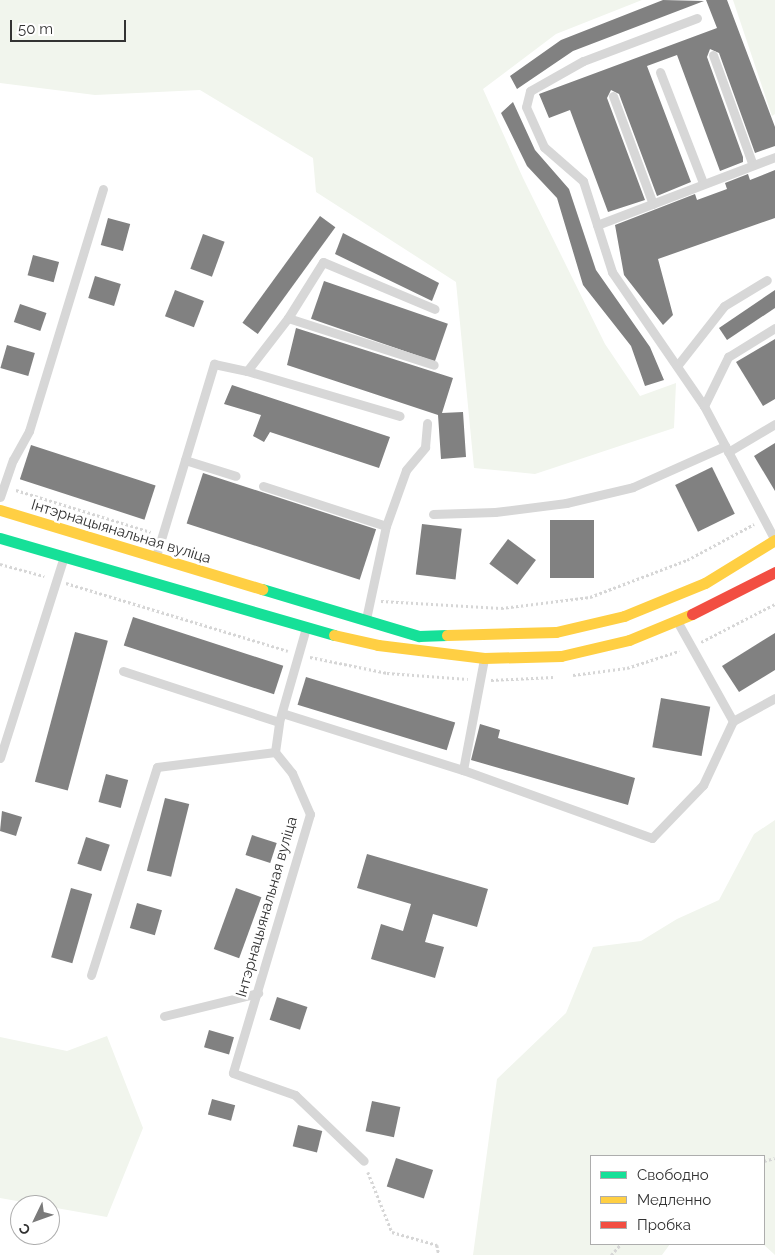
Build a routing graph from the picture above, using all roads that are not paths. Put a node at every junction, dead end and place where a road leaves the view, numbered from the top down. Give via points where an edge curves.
1 (697, 18) dead end
2 (713, 56) dead end
3 (660, 72) dead end
4 (612, 96) dead end
5 (775, 157) edge
6 (752, 164) junction
7 (703, 183) junction
8 (103, 189) dead end
9 (653, 204) junction
10 (597, 225) junction
11 (767, 280) dead end
12 (434, 309) dead end
13 (288, 318) junction
14 (775, 328) edge
15 (434, 365) dead end
16 (677, 366) junction
17 (247, 371) junction
18 (704, 406) junction
19 (400, 416) dead end
20 (426, 423) dead end
21 (775, 424) edge
22 (727, 449) junction
23 (185, 460) junction
24 (236, 476) dead end
25 (263, 486) dead end
26 (0, 497) edge
27 (0, 510) edge
28 (434, 514) dead end
29 (386, 526) junction
30 (70, 533) junction
31 (0, 538) edge
32 (775, 540) edge
33 (64, 556) junction
34 (156, 558) junction
35 (775, 572) edge
36 (677, 620) junction
37 (366, 622) junction
38 (306, 628) junction
39 (484, 636) junction
40 (484, 658) junction
41 (123, 671) dead end
42 (775, 698) edge
43 (280, 718) junction
44 (734, 722) junction
45 (4, 730) edge
46 (276, 752) junction
47 (0, 758) edge
48 (463, 770) junction
49 (91, 975) dead end
50 (258, 993) junction
51 (164, 1016) dead end
52 (364, 1161) road end

1 - 10 lane via 583,61 530,91 526,107 544,147 583,181
2 - 6 lane
3 - 7 lane
4 - 9 lane
5 - 6 lane
6 - 7 lane
7 - 9 lane
8 - 26 lane via 29,431 13,460
9 - 10 lane
10 - 16 lane via 612,272
11 - 16 lane via 724,306
12 - 13 lane via 323,262
13 - 15 lane
13 - 17 lane
14 - 18 lane via 728,357
16 - 18 lane
17 - 19 lane
17 - 23 lane via 214,364
18 - 22 lane
20 - 29 lane via 425,447 406,470
21 - 22 lane
22 - 28 lane via 623,490 566,503 495,512
22 - 32 lane
23 - 24 lane
23 - 34 lane
25 - 29 lane
27 - 30 main road, Інтэрнацыянальная вуліца
29 - 37 lane
30 - 33 main road
30 - 34 main road, Інтэрнацыянальная вуліца
31 - 33 main road
32 - 39 main road, Інтэрнацыянальная вуліца via 705,583 624,616 556,632
33 - 38 main road
33 - 45 lane
34 - 37 main road, Інтэрнацыянальная вуліца
35 - 36 main road via 710,607
36 - 40 main road via 629,640 561,656
36 - 44 lane
37 - 39 main road, Інтэрнацыянальная вуліца via 419,636
38 - 40 main road via 388,647
38 - 43 lane
39 - 40 main road
40 - 48 lane
41 - 43 lane
42 - 44 lane
43 - 46 lane
43 - 48 lane
44 - 48 lane via 702,785 652,838
45 - 47 lane
46 - 49 lane via 157,767
46 - 50 lane, Інтэрнацыянальная вуліца via 292,773 310,814
50 - 51 lane
50 - 52 lane, Інтэрнацыянальная вуліца via 233,1073 295,1095

